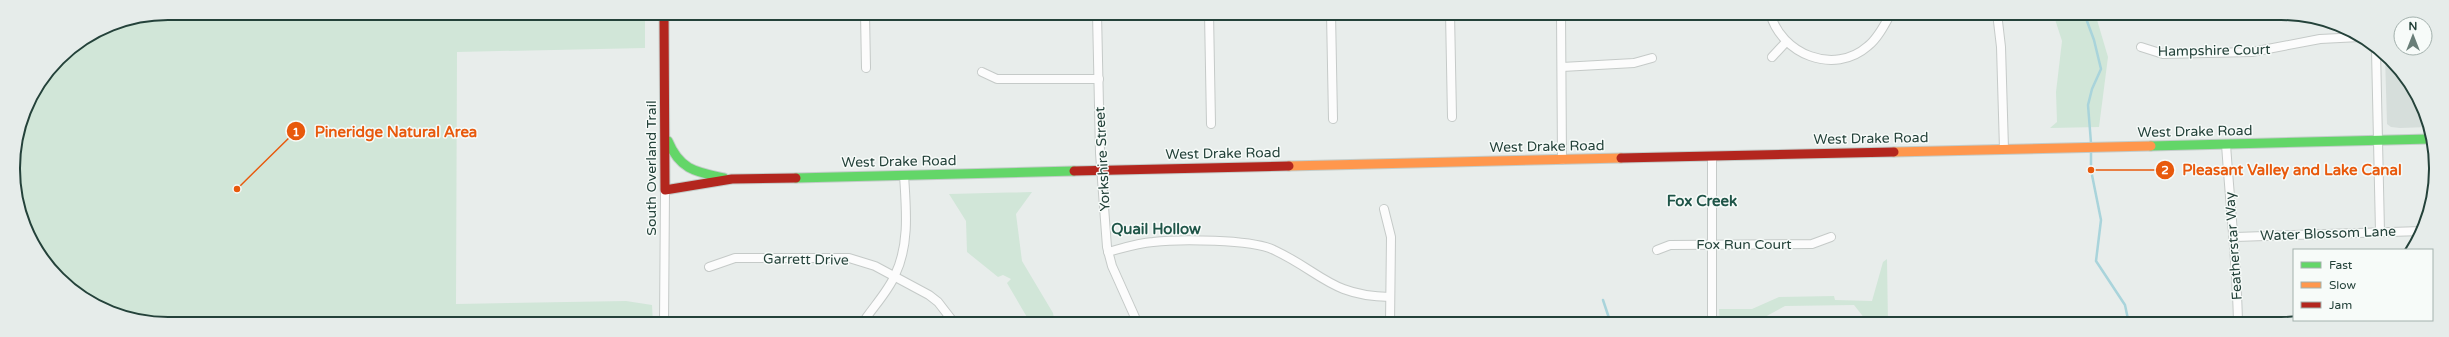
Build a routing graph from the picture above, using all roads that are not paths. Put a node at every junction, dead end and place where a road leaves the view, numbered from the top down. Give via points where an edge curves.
1 (664, 20) edge
2 (866, 20) edge
3 (1098, 20) edge
4 (1209, 20) edge
5 (1331, 20) edge
6 (1450, 20) edge
7 (1561, 20) edge
8 (1772, 20) edge
9 (1886, 20) edge
10 (1998, 20) edge
11 (2350, 37) edge
12 (1786, 42) junction
13 (2141, 47) dead end
14 (2376, 55) edge
15 (1772, 57) dead end
16 (1652, 58) dead end
17 (1562, 67) junction
18 (866, 68) dead end
19 (982, 72) dead end
20 (1099, 79) junction
21 (1452, 117) dead end
22 (1333, 119) dead end
23 (1211, 124) dead end
24 (666, 133) junction
25 (2426, 139) edge
26 (2376, 140) junction
27 (2226, 144) junction
28 (2004, 149) junction
29 (1712, 156) junction
30 (1562, 160) junction
31 (1102, 170) junction
32 (904, 175) junction
33 (732, 179) junction
34 (665, 190) junction
35 (1384, 209) dead end
36 (2415, 231) edge
37 (2380, 232) junction
38 (1831, 237) dead end
39 (2235, 237) junction
40 (1711, 244) junction
41 (1657, 250) dead end
42 (1108, 252) junction
43 (709, 267) dead end
44 (895, 276) junction
45 (1390, 297) junction
46 (664, 317) edge
47 (867, 317) edge
48 (950, 317) edge
49 (1135, 317) edge
50 (1390, 317) edge
51 (1712, 317) edge
52 (2238, 317) edge

1 - 24 main road, South Overland Trail
2 - 18 street
3 - 20 street, Yorkshire Street
4 - 23 street
5 - 22 street
6 - 21 street
7 - 17 street
8 - 12 street via 1776,30
9 - 12 street via 1868,47 1846,57 1811,57 1795,50
10 - 28 street via 2001,36
11 - 13 street, Hampshire Court via 2320,39 2252,52 2163,54
12 - 15 street
14 - 26 street
16 - 17 street via 1634,64
17 - 30 street
19 - 20 street via 997,79
20 - 31 street, Yorkshire Street
24 - 33 main road via 672,153 684,167
24 - 34 main road, South Overland Trail
25 - 26 main road, West Drake Road
26 - 27 main road, West Drake Road
26 - 37 street
27 - 28 main road, West Drake Road
27 - 39 street, Featherstar Way
28 - 29 main road, West Drake Road
29 - 30 main road, West Drake Road
29 - 40 street
30 - 31 main road, West Drake Road
31 - 32 main road, West Drake Road
31 - 42 street, Yorkshire Street
32 - 33 main road, West Drake Road
32 - 44 street via 906,232
33 - 34 main road, West Drake Road
34 - 46 street, South Overland Trail
35 - 45 street via 1391,237
36 - 37 street, Water Blossom Lane
37 - 39 street, Water Blossom Lane
38 - 40 street, Fox Run Court via 1812,244
39 - 52 street, Featherstar Way
40 - 41 street, Fox Run Court via 1670,245
40 - 51 street
42 - 45 street via 1153,242 1244,242 1274,250 1346,291
42 - 49 street, Yorkshire Street
43 - 44 street, Garrett Drive via 735,258 833,257 864,262
44 - 47 street
44 - 48 street, Garrett Drive via 938,302
45 - 50 street

